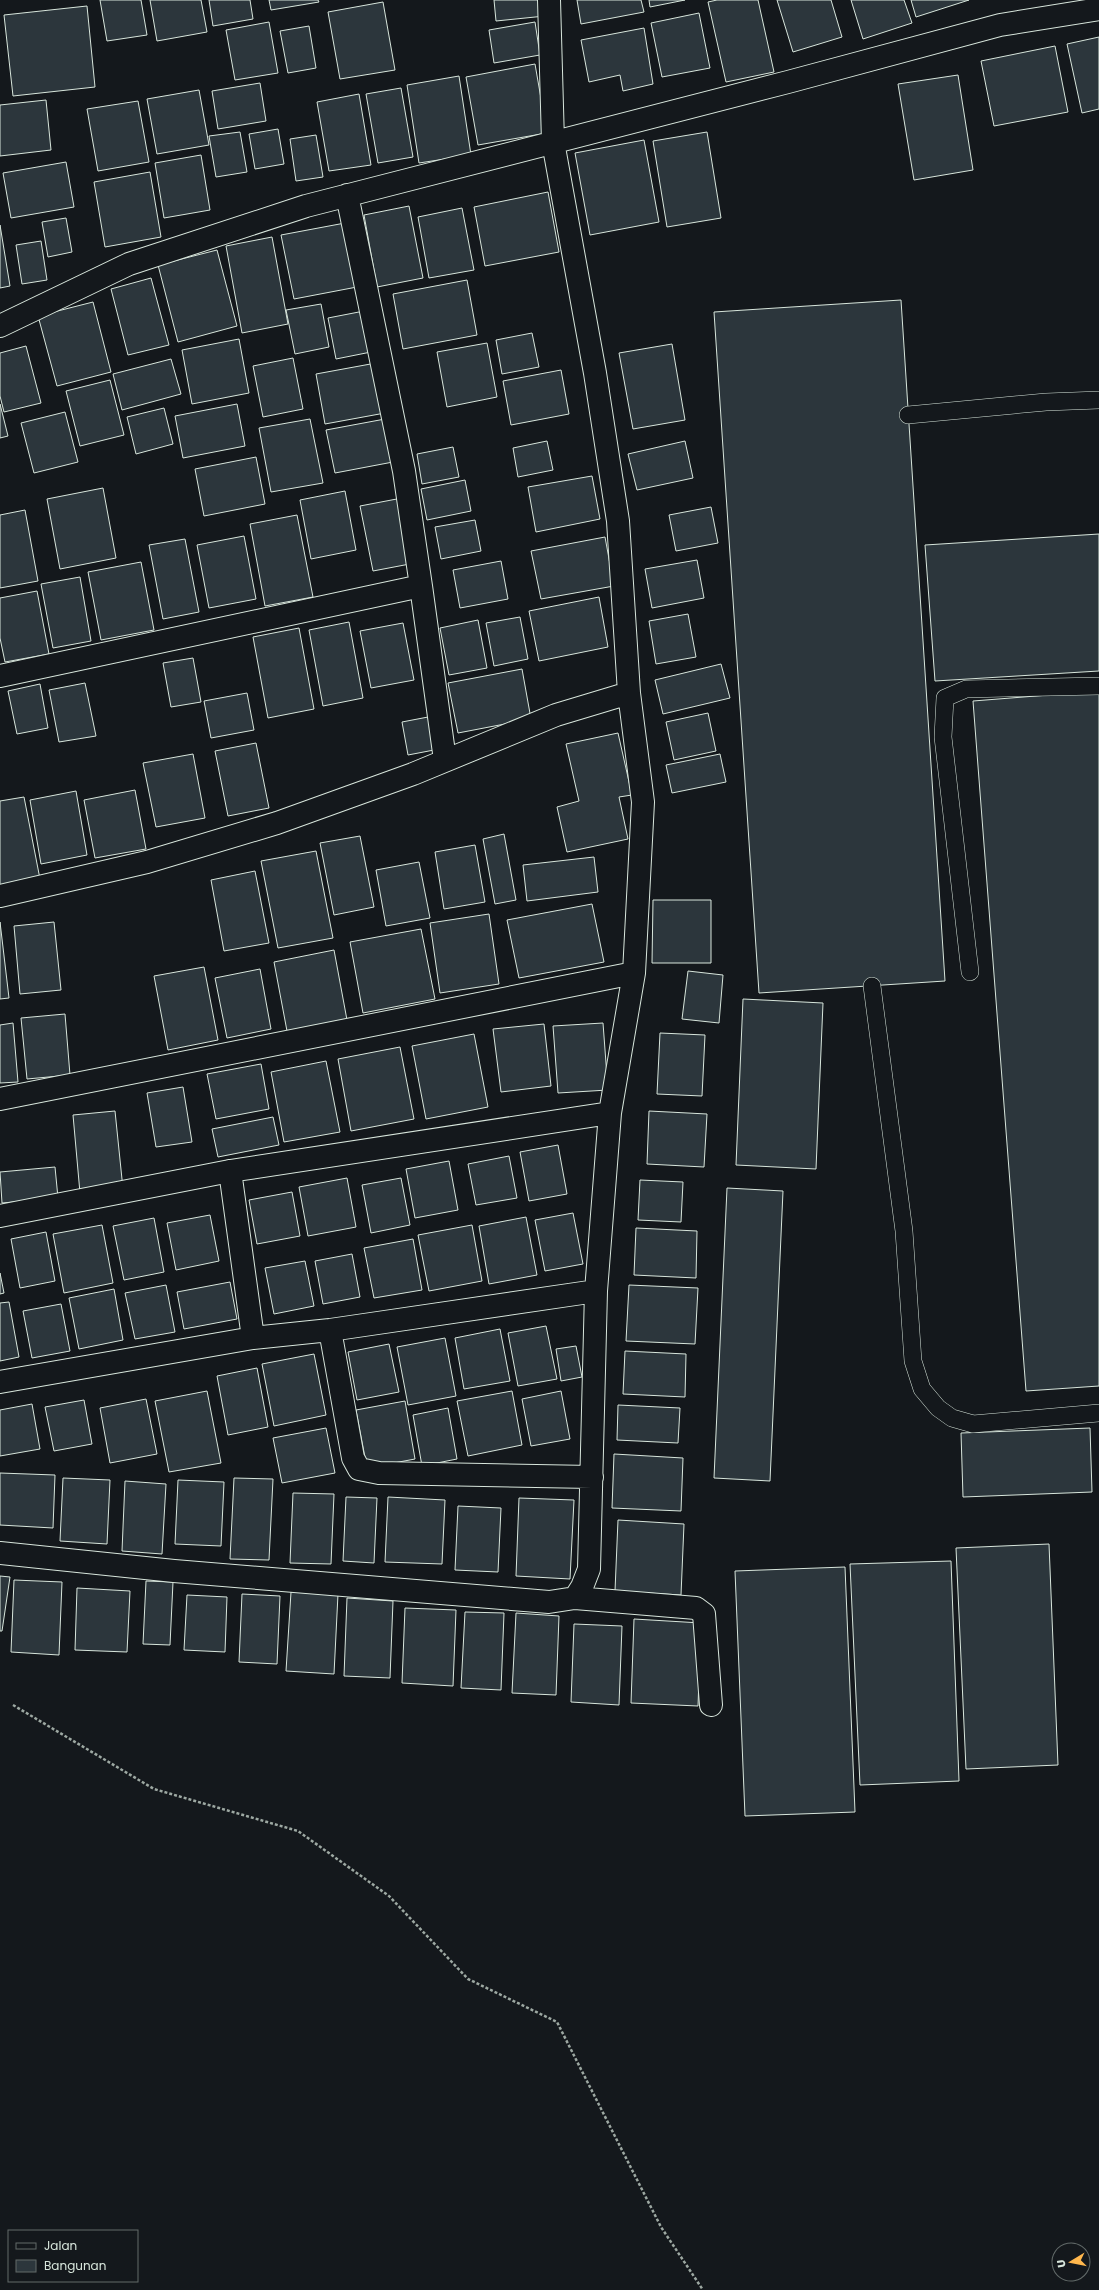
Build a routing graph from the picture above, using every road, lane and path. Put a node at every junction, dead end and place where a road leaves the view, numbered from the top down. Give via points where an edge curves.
1 (549, 0) edge
2 (1099, 9) edge
3 (553, 142) junction
4 (347, 195) junction
5 (0, 326) edge
6 (1099, 400) edge
7 (908, 415) dead end
8 (421, 586) junction
9 (0, 676) edge
10 (1099, 686) edge
11 (629, 693) junction
12 (445, 760) junction
13 (0, 896) edge
14 (970, 972) dead end
15 (634, 973) junction
16 (872, 986) dead end
17 (0, 1098) edge
18 (610, 1113) junction
19 (230, 1171) junction
20 (0, 1216) edge
21 (596, 1291) junction
22 (330, 1330) junction
23 (253, 1338) junction
24 (0, 1382) edge
25 (1099, 1412) edge
26 (592, 1477) junction
27 (0, 1553) edge
28 (575, 1598) junction
29 (13, 1705) dead end
30 (711, 1706) dead end
31 (704, 2290) edge

1 - 3 street
2 - 3 street via 1000,25
3 - 4 street
3 - 11 street via 595,373 618,521
4 - 5 street via 129,264
4 - 8 street via 404,471
6 - 7 lane via 1046,402
8 - 9 street
8 - 12 street
10 - 14 lane via 966,689 946,698 944,736
11 - 12 street via 556,715
11 - 15 street via 643,802
12 - 13 street via 277,823 219,841 148,862
15 - 17 street
15 - 18 street
16 - 25 lane via 904,1231 913,1361 922,1389 938,1408 948,1415 973,1424
18 - 19 street
18 - 21 street
19 - 20 street
19 - 23 street
21 - 22 street
21 - 26 street
22 - 23 street
22 - 26 street via 353,1458 359,1469 379,1472
23 - 24 street
26 - 28 street via 589,1569
27 - 28 street via 174,1571 502,1599 549,1602
28 - 30 street via 700,1610 704,1614
29 - 31 path via 154,1789 298,1831 389,1896 468,1979 556,2022 661,2227

